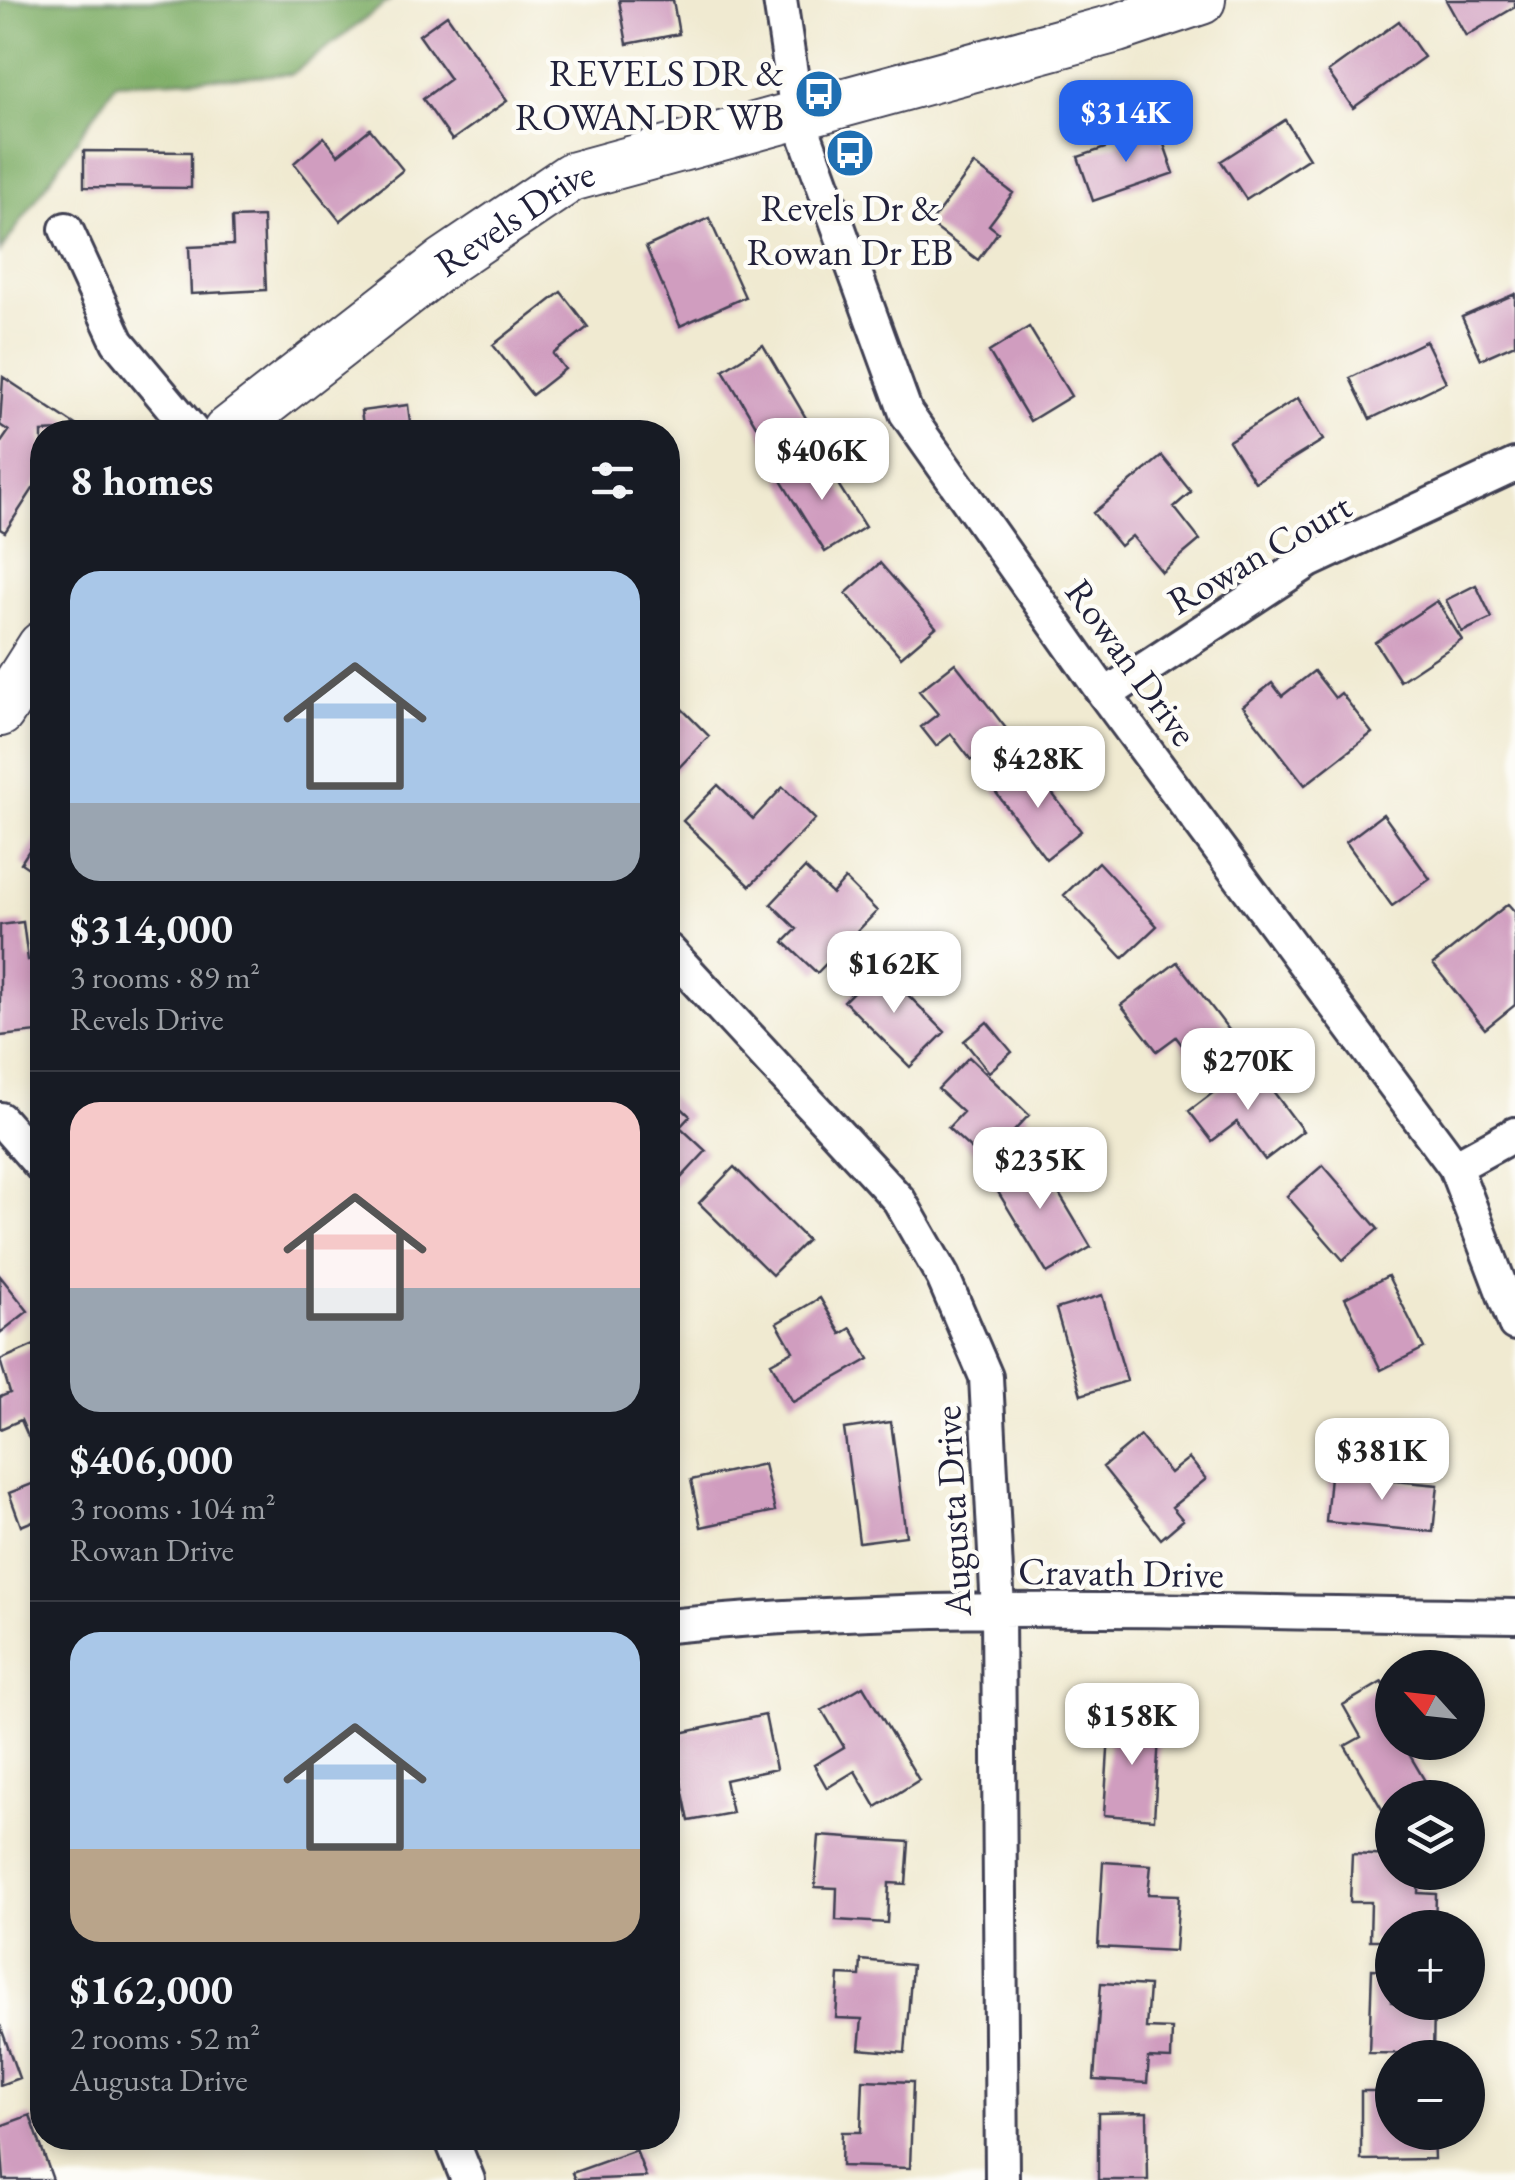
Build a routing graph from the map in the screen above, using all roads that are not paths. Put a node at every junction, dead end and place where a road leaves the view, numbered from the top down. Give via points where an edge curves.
1 (780, 0) edge
2 (1201, 0) edge
3 (798, 113) junction
4 (66, 229) dead end
5 (183, 420) edge
6 (242, 420) edge
7 (1515, 465) edge
8 (30, 665) edge
9 (1104, 695) junction
10 (0, 712) edge
11 (680, 963) edge
12 (0, 1118) edge
13 (1515, 1134) edge
14 (30, 1153) edge
15 (1455, 1167) junction
16 (1515, 1324) edge
17 (998, 1611) junction
18 (1515, 1616) edge
19 (680, 1625) edge
20 (457, 2150) edge
21 (468, 2180) edge
22 (1002, 2180) edge

1 - 3 street, Rowan Drive
2 - 3 street, Revels Drive
3 - 6 street, Revels Drive via 571,178 445,262
3 - 9 street, Rowan Drive via 906,413
4 - 5 street via 118,342
7 - 9 street, Rowan Court via 1309,560
8 - 10 street
9 - 15 street, Rowan Drive
11 - 17 street, Augusta Drive via 900,1200 943,1276 986,1376
12 - 14 street
13 - 15 street
15 - 16 street, Rowan Drive
17 - 18 street, Cravath Drive
17 - 19 street, Cravath Drive via 780,1615
17 - 22 street, Augusta Drive
20 - 21 street

